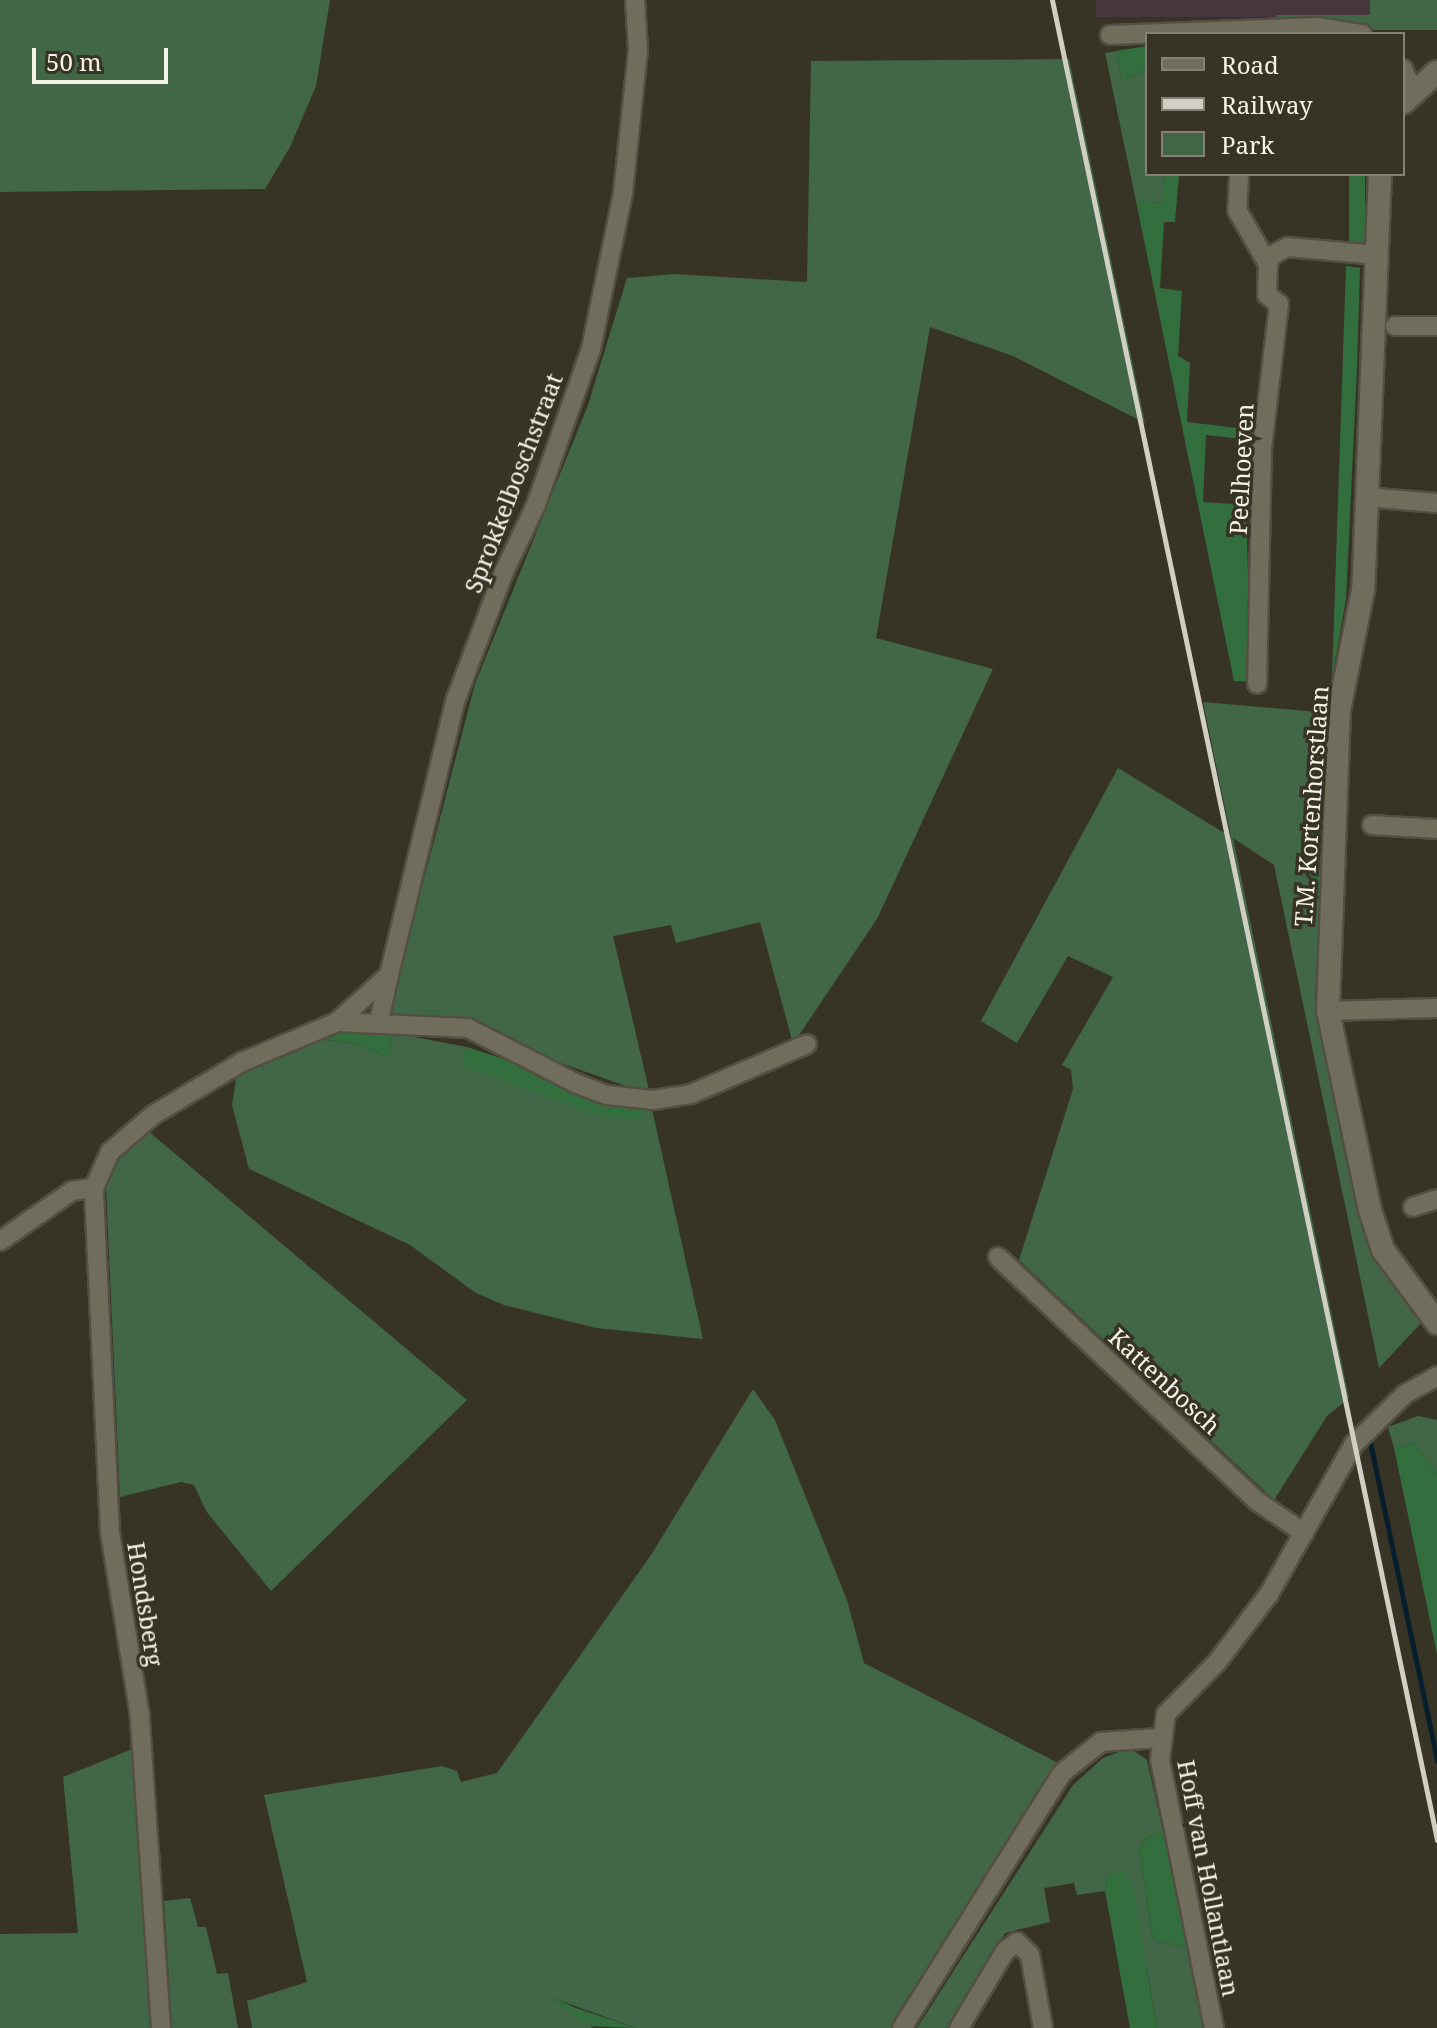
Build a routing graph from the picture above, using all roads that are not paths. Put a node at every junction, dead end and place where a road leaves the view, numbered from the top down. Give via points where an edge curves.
1 (635, 0) edge
2 (1188, 32) edge
3 (1349, 32) edge
4 (1145, 34) edge
5 (1110, 35) dead end
6 (1437, 72) edge
7 (1408, 97) edge
8 (1380, 176) edge
9 (1239, 177) dead end
10 (1377, 255) junction
11 (1268, 264) junction
12 (1395, 326) dead end
13 (1437, 326) edge
14 (1366, 497) junction
15 (1437, 503) edge
16 (1257, 684) dead end
17 (1372, 825) dead end
18 (1437, 829) edge
19 (389, 975) junction
20 (1437, 1008) edge
21 (1328, 1011) junction
22 (379, 1021) junction
23 (337, 1022) junction
24 (807, 1044) dead end
25 (94, 1188) junction
26 (1437, 1199) edge
27 (1413, 1207) dead end
28 (0, 1241) edge
29 (998, 1257) dead end
30 (1437, 1323) edge
31 (1437, 1376) edge
32 (1304, 1533) junction
33 (1159, 1738) junction
34 (161, 2028) edge
35 (902, 2028) edge
36 (959, 2028) edge
37 (1043, 2028) edge
38 (1214, 2028) edge

1 - 19 street, Sprokkelboschstraat via 638,50 623,193 591,349 536,505 504,572 456,699
2 - 3 street via 1317,27
4 - 5 street
6 - 7 street
8 - 10 street, T.M. Kortenhorstlaan
9 - 11 street, Peelhoeven via 1237,210
10 - 11 street via 1288,247 1272,255
10 - 14 street, T.M. Kortenhorstlaan
11 - 16 street, Peelhoeven via 1267,295 1279,304 1262,448
12 - 13 street
14 - 15 street
14 - 21 street, T.M. Kortenhorstlaan via 1363,590 1339,710
17 - 18 street
19 - 22 street, Sprokkelboschstraat
19 - 23 street
20 - 21 street
21 - 30 street, T.M. Kortenhorstlaan via 1383,1250
22 - 23 street
22 - 24 street via 468,1028 575,1083 607,1095 653,1100 691,1094
23 - 25 street via 242,1062 153,1115 110,1152
25 - 28 street via 72,1191
25 - 34 street, Hondsberg via 110,1532 140,1716
26 - 27 street
29 - 32 street, Kattenbosch via 1257,1501
31 - 32 street, Hoff van Hollantlaan via 1405,1394 1354,1444
32 - 33 street, Hoff van Hollantlaan via 1218,1661 1178,1697
33 - 35 street, Hoff van Hollantlaan via 1101,1742 1062,1773
33 - 38 street, Hoff van Hollantlaan
36 - 37 street via 1005,1951 1017,1942 1030,1955

